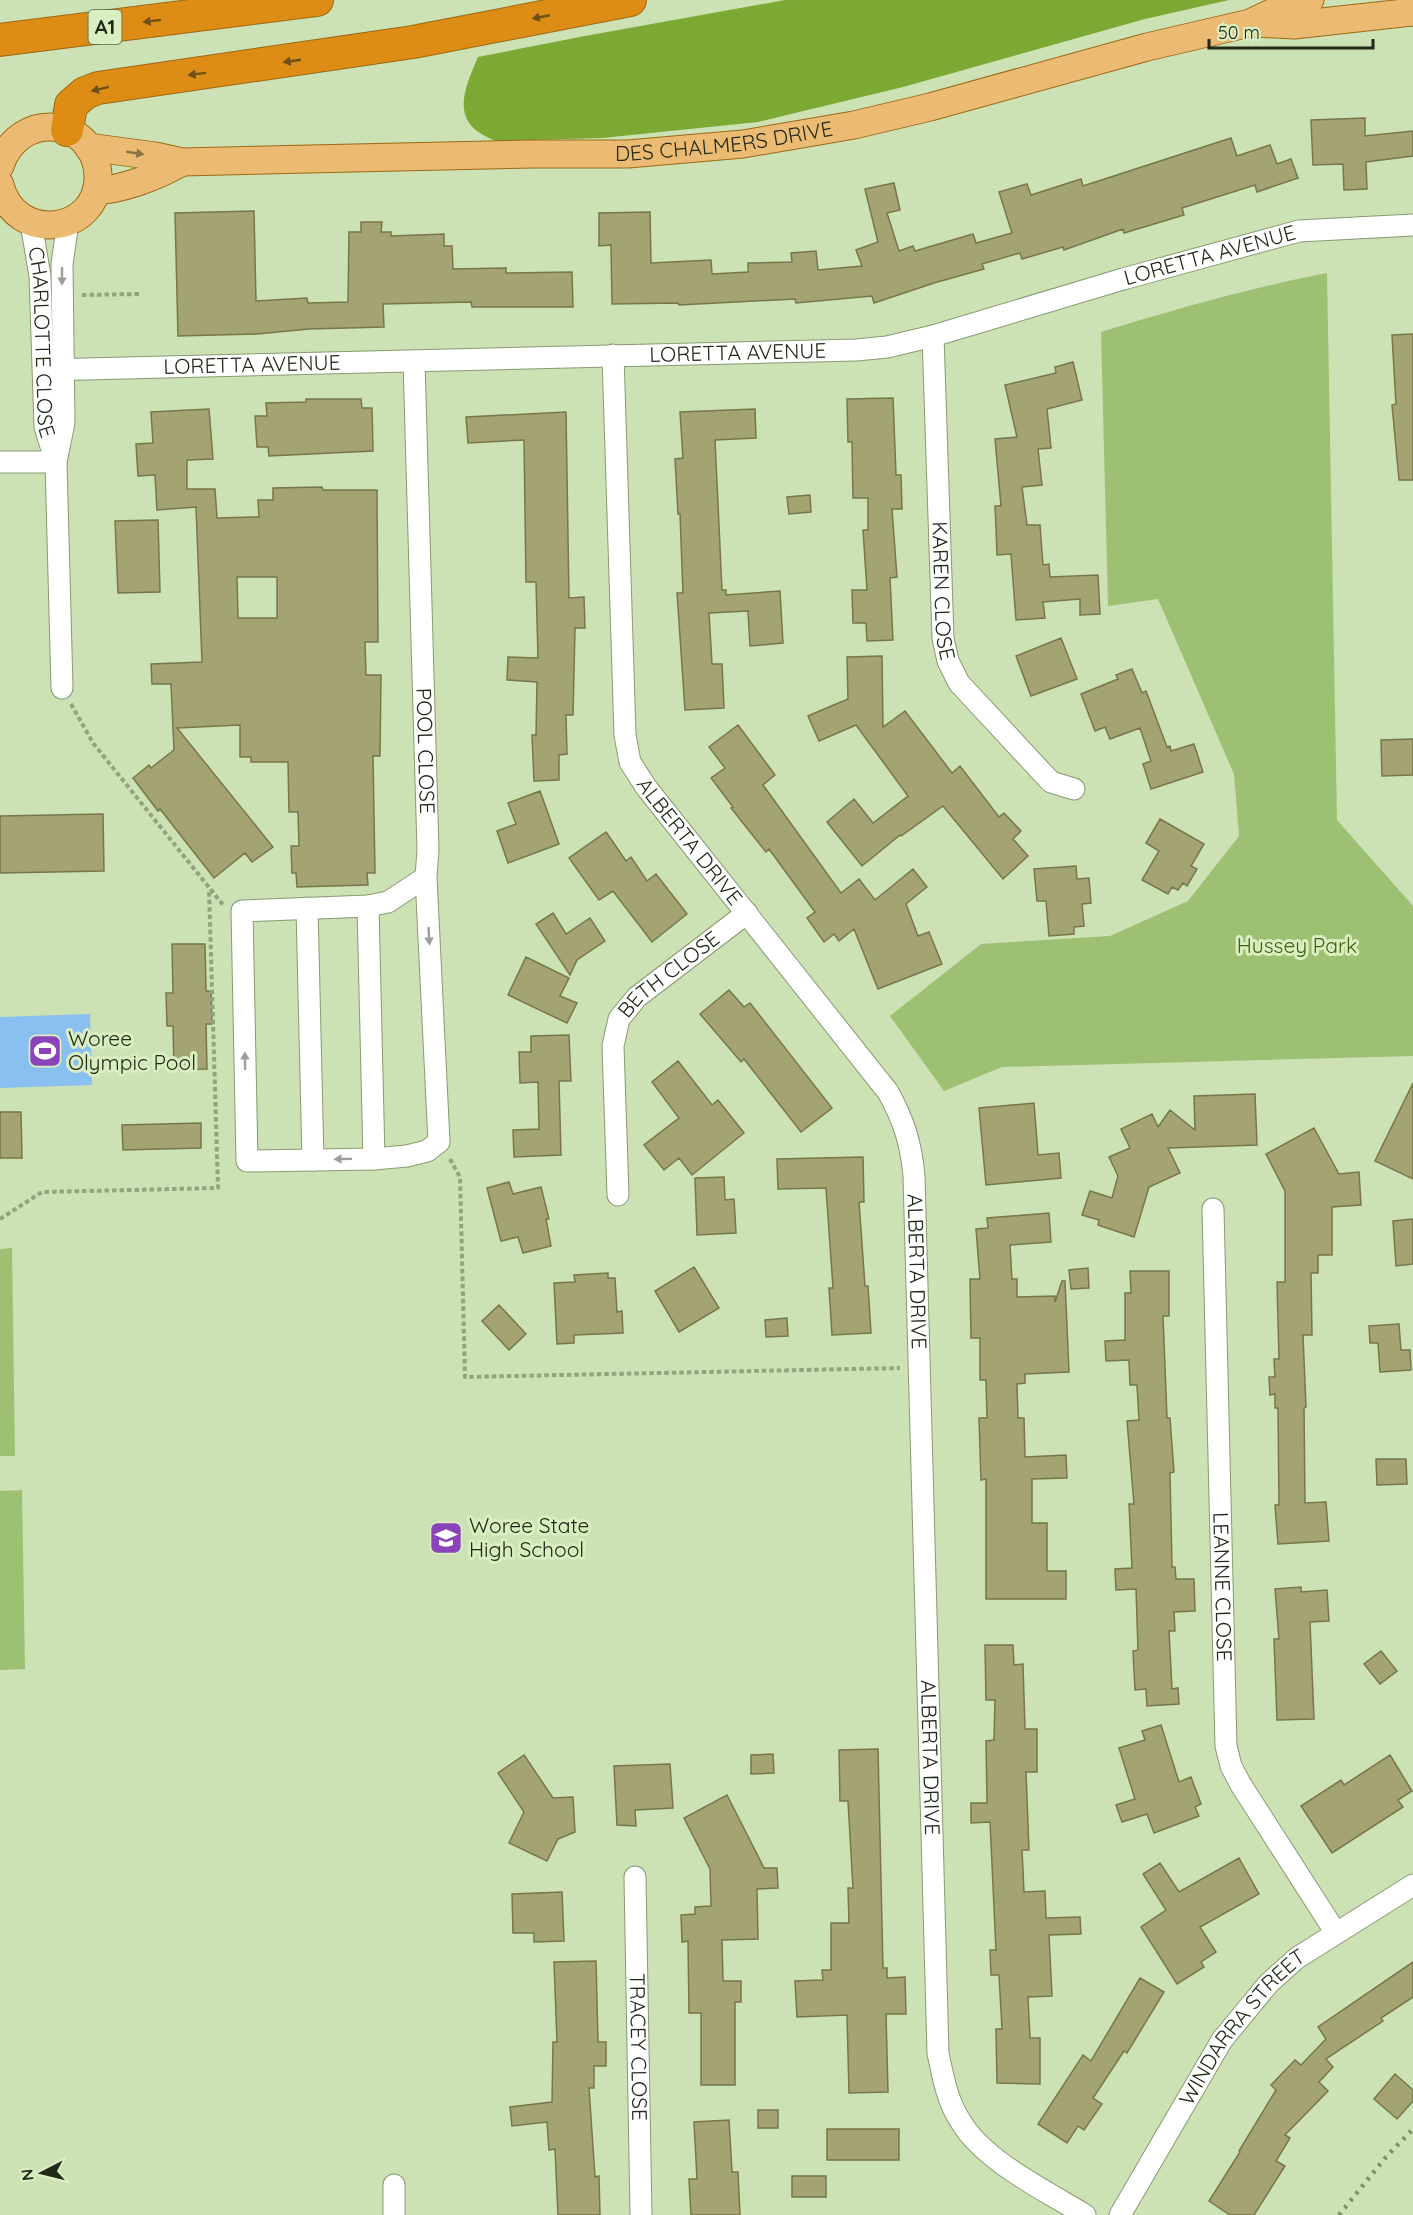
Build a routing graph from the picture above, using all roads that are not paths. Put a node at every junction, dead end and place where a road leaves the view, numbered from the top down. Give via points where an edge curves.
1 (317, 0) edge
2 (630, 0) edge
3 (1310, 0) edge
4 (1413, 12) edge
5 (1250, 23) junction
6 (0, 40) edge
7 (78, 138) junction
8 (1, 158) edge
9 (182, 162) junction
10 (96, 191) junction
11 (1, 192) edge
12 (68, 222) junction
13 (31, 223) junction
14 (1413, 225) edge
15 (933, 336) junction
16 (613, 355) junction
17 (414, 361) junction
18 (54, 369) junction
19 (0, 462) edge
20 (56, 462) junction
21 (62, 688) road end
22 (1074, 789) dead end
23 (426, 877) junction
24 (368, 906) junction
25 (307, 908) junction
26 (747, 913) junction
27 (374, 1159) junction
28 (313, 1160) junction
29 (618, 1195) dead end
30 (1213, 1209) dead end
31 (635, 1877) dead end
32 (1413, 1885) edge
33 (1336, 1933) junction
34 (394, 2185) dead end
35 (394, 2215) edge
36 (641, 2215) edge
37 (1085, 2215) edge
38 (1120, 2215) edge

1 -> 6 highway, A1
2 -> 7 highway via 413,42 98,88 71,105
3 - 5 main road, DES CHALMERS DRIVE via 1290,4
4 - 5 main road, DES CHALMERS DRIVE via 1294,25
5 - 9 main road, DES CHALMERS DRIVE via 930,107 743,144 628,154
7 - 8 main road, DES CHALMERS DRIVE via 53,127 38,127 13,141
7 -> 9 main road, DES CHALMERS DRIVE
7 - 10 main road via 95,160
9 - 10 main road, DES CHALMERS DRIVE via 158,176
10 - 12 main road via 90,204
11 - 13 main road via 9,207
12 - 13 main road via 44,226
12 -> 18 street, CHARLOTTE CLOSE
13 - 18 street, CHARLOTTE CLOSE
14 - 15 street, LORETTA AVENUE via 1299,231
15 - 16 street, LORETTA AVENUE via 856,350
15 - 22 street, KAREN CLOSE via 943,638 948,661 959,683 1051,782
16 - 17 street, LORETTA AVENUE
16 - 26 street, ALBERTA DRIVE via 625,735 630,762 646,788
17 - 18 street, LORETTA AVENUE
17 - 23 street, POOL CLOSE
18 - 20 street, CHARLOTTE CLOSE via 45,427
19 - 20 street
20 - 21 street, CHARLOTTE CLOSE
23 - 24 street via 388,902
23 -> 27 street, POOL CLOSE via 439,1142 427,1151
24 - 25 street
24 - 27 street
25 - 28 street
28 -> 25 street via 247,1161 242,911
26 - 29 street, BETH CLOSE via 637,997 620,1019 612,1046
26 - 37 street, ALBERTA DRIVE via 888,1092 903,1119 911,1149 936,2004 945,2090 961,2122 981,2148
27 -> 28 street
30 - 33 street, LEANNE CLOSE via 1226,1746 1240,1785
31 - 36 street, TRACEY CLOSE
32 - 33 street, WINDARRA STREET
33 - 38 street, WINDARRA STREET via 1297,1958 1269,1983 1222,2040
34 - 35 street

